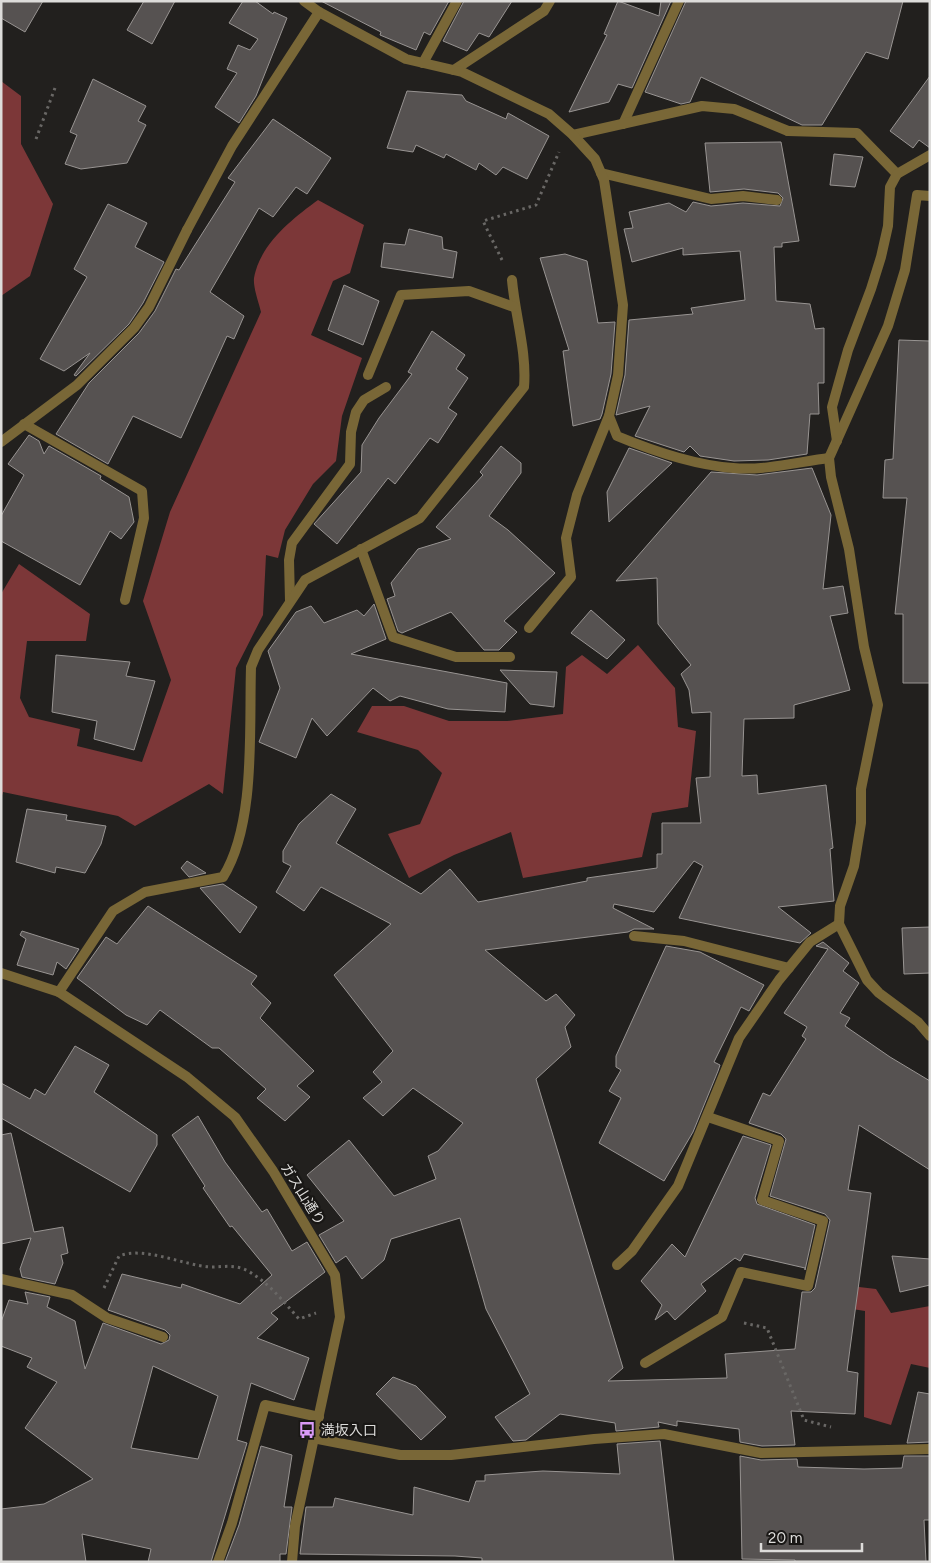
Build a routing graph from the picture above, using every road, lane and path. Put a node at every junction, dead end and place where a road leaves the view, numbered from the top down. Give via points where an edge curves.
1 (304, 1) edge
2 (457, 1) edge
3 (550, 1) edge
4 (679, 1) edge
5 (318, 12) junction
6 (423, 62) junction
7 (454, 70) junction
8 (56, 88) dead end
9 (623, 124) junction
10 (571, 133) junction
11 (36, 138) dead end
12 (930, 156) edge
13 (601, 173) junction
14 (897, 174) junction
15 (930, 196) edge
16 (777, 200) dead end
17 (512, 280) joint
18 (514, 306) junction
19 (368, 376) dead end
20 (386, 387) dead end
21 (609, 416) junction
22 (24, 424) junction
23 (838, 441) junction
24 (1, 442) edge
25 (829, 458) junction
26 (361, 550) junction
27 (125, 600) dead end
28 (290, 601) junction
29 (529, 628) dead end
30 (510, 657) dead end
31 (839, 924) junction
32 (634, 936) dead end
33 (789, 968) junction
34 (1, 973) edge
35 (59, 992) junction
36 (930, 1036) edge
37 (708, 1117) junction
38 (616, 1265) dead end
39 (1, 1279) edge
40 (338, 1307) junction
41 (95, 1310) junction
42 (722, 1317) junction
43 (163, 1337) dead end
44 (645, 1363) dead end
45 (319, 1417) junction
46 (839, 1428) dead end
47 (314, 1438) junction
48 (930, 1450) edge
49 (218, 1562) edge
50 (292, 1562) edge

1 - 5 street
2 - 6 street
3 - 7 street via 544,11
4 - 9 street
5 - 6 street via 406,59
5 - 22 street via 232,146 148,308 134,328 77,386
6 - 7 street
7 - 10 street via 549,114
8 - 11 path
9 - 10 street
9 - 14 street via 702,106 734,109 788,131 857,133
10 - 13 street via 595,159
10 - 17 path via 536,205 483,221
12 - 14 street
13 - 16 street via 711,199 743,196
13 - 21 street via 623,305 618,375
14 - 23 street via 890,187 888,226 881,257 832,407
15 - 23 street via 917,195 906,270 888,326
17 - 18 street
18 - 19 street via 468,291 401,295
18 - 26 street via 525,371 524,386 420,518
20 - 28 street via 364,400 356,412 351,432 350,464 292,543
21 - 25 street via 617,436 647,448 733,468
21 - 29 street via 577,495 566,538 571,577
22 - 24 street
22 - 27 street via 142,490 144,518
23 - 25 street
25 - 31 street via 878,705 861,789 861,823 854,866 840,906
26 - 28 street via 305,580
26 - 30 street via 393,637 456,657
28 - 35 street via 258,650 251,667 246,808 234,859 223,877 145,892 114,912
31 - 33 street via 810,942
31 - 36 street via 867,980
32 - 33 street via 684,941
33 - 37 street via 739,1038 718,1083
34 - 35 street, ガス山通り
35 - 40 street, ガス山通り via 187,1077 235,1117 278,1178 335,1275
37 - 38 street via 678,1186 632,1251
37 - 42 street via 779,1141 762,1200 823,1222 808,1286 741,1272
39 - 41 street via 72,1296
40 - 41 path via 298,1319 269,1285 247,1271 231,1266 210,1267 127,1253 115,1261
40 - 45 street, ガス山通り via 340,1317
41 - 43 street via 106,1318
42 - 44 street
42 - 46 path via 767,1328 804,1420
45 - 47 street, ガス山通り
45 - 49 street via 265,1405
47 - 48 street via 400,1455 452,1455 664,1434 761,1453
47 - 50 street, ガス山通り via 295,1526

